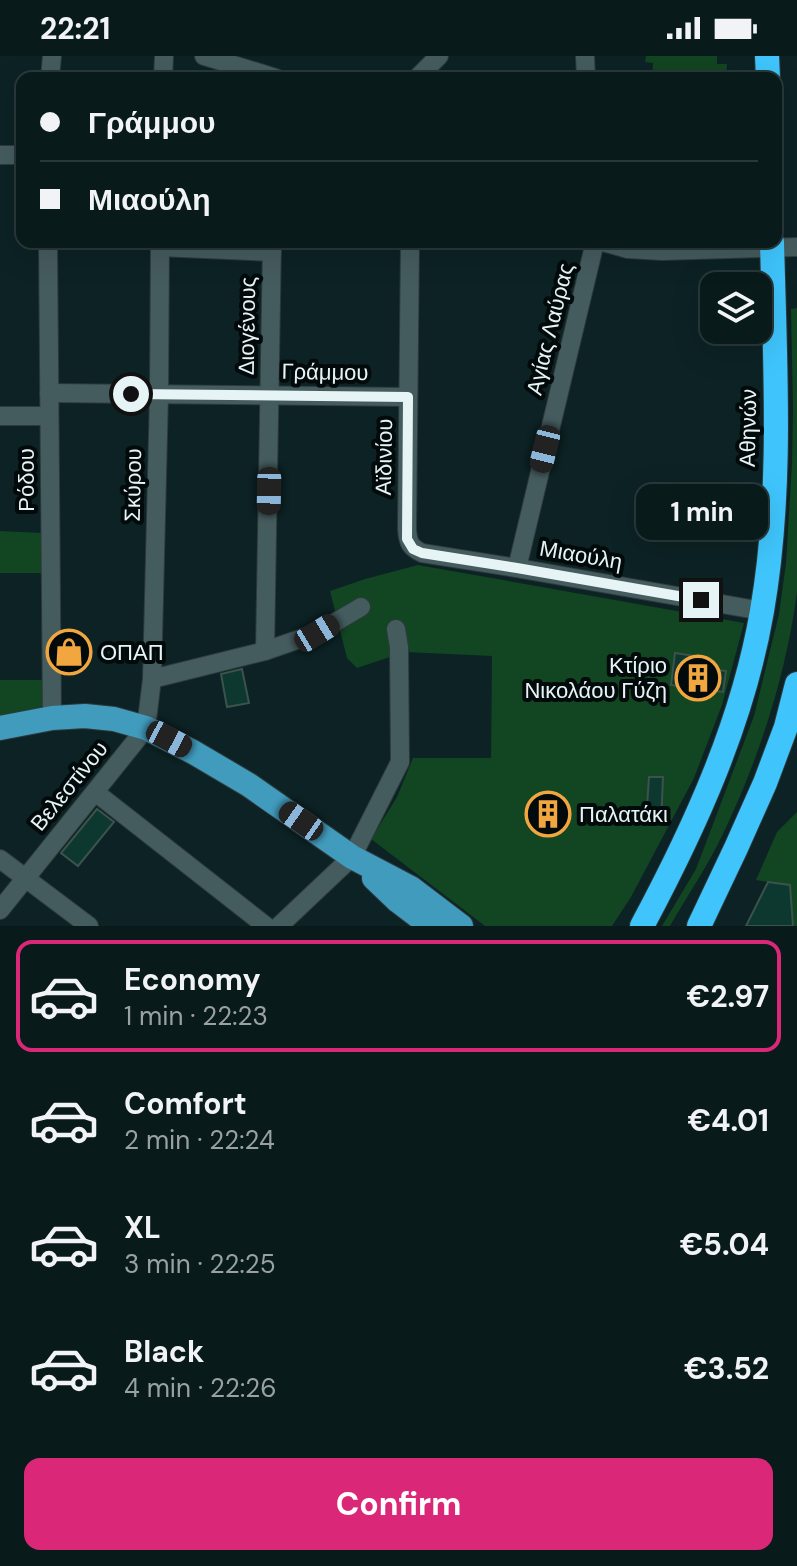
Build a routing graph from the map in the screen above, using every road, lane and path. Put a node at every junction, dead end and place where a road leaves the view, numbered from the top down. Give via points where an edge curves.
1 (204, 56) edge
2 (439, 56) edge
3 (256, 72) edge
4 (423, 72) edge
5 (48, 248) edge
6 (160, 248) edge
7 (272, 248) edge
8 (410, 248) edge
9 (594, 248) edge
10 (624, 248) edge
11 (695, 248) edge
12 (772, 248) edge
13 (49, 393) junction
14 (159, 394) junction
15 (270, 396) junction
16 (408, 397) junction
17 (0, 416) edge
18 (49, 416) junction
19 (407, 529) joint
20 (517, 568) junction
21 (361, 607) dead end
22 (762, 611) junction
23 (396, 629) dead end
24 (265, 651) junction
25 (152, 679) junction
26 (797, 684) edge
27 (52, 718) junction
28 (0, 728) edge
29 (146, 728) junction
30 (95, 792) junction
31 (352, 857) junction
32 (0, 859) edge
33 (25, 879) junction
34 (0, 910) edge
35 (704, 922) edge
36 (642, 925) edge
37 (89, 926) edge
38 (266, 926) edge
39 (279, 926) edge
40 (431, 926) edge
41 (461, 926) edge

1 - 3 street
2 - 4 street
5 - 13 street, Ρόδου
6 - 14 street, Σκύρου
7 - 15 street, Διογένους
8 - 16 street, Αϊδινίου
9 - 20 street, Αγίας Λαύρας
10 - 11 street
12 - 22 highway, Αθηνών via 775,451
13 - 14 street, Γράμμου
13 - 18 street, Ρόδου
14 - 15 street, Γράμμου
14 - 25 street, Σκύρου
15 - 16 street, Γράμμου
15 - 24 street, Διογένους
16 - 19 street, Αϊδινίου
17 - 18 street
18 - 27 street, Ρόδου
19 - 20 street, Μιαούλη via 409,545 422,553
20 - 22 street, Μιαούλη
21 - 24 street via 317,633
22 - 36 highway, Αθηνών via 723,751
23 - 31 street via 400,762
24 - 25 street
25 - 29 street, Σκύρου
26 - 35 highway via 765,783
27 - 28 main road
27 - 29 main road via 102,717
29 - 30 street, Βελεστίνου
29 - 31 main road via 249,785
30 - 33 street, Βελεστίνου
30 - 38 street
31 - 39 street
31 - 40 main road
31 - 41 main road via 411,888
32 - 33 street
33 - 34 street, Βελεστίνου
33 - 37 street

